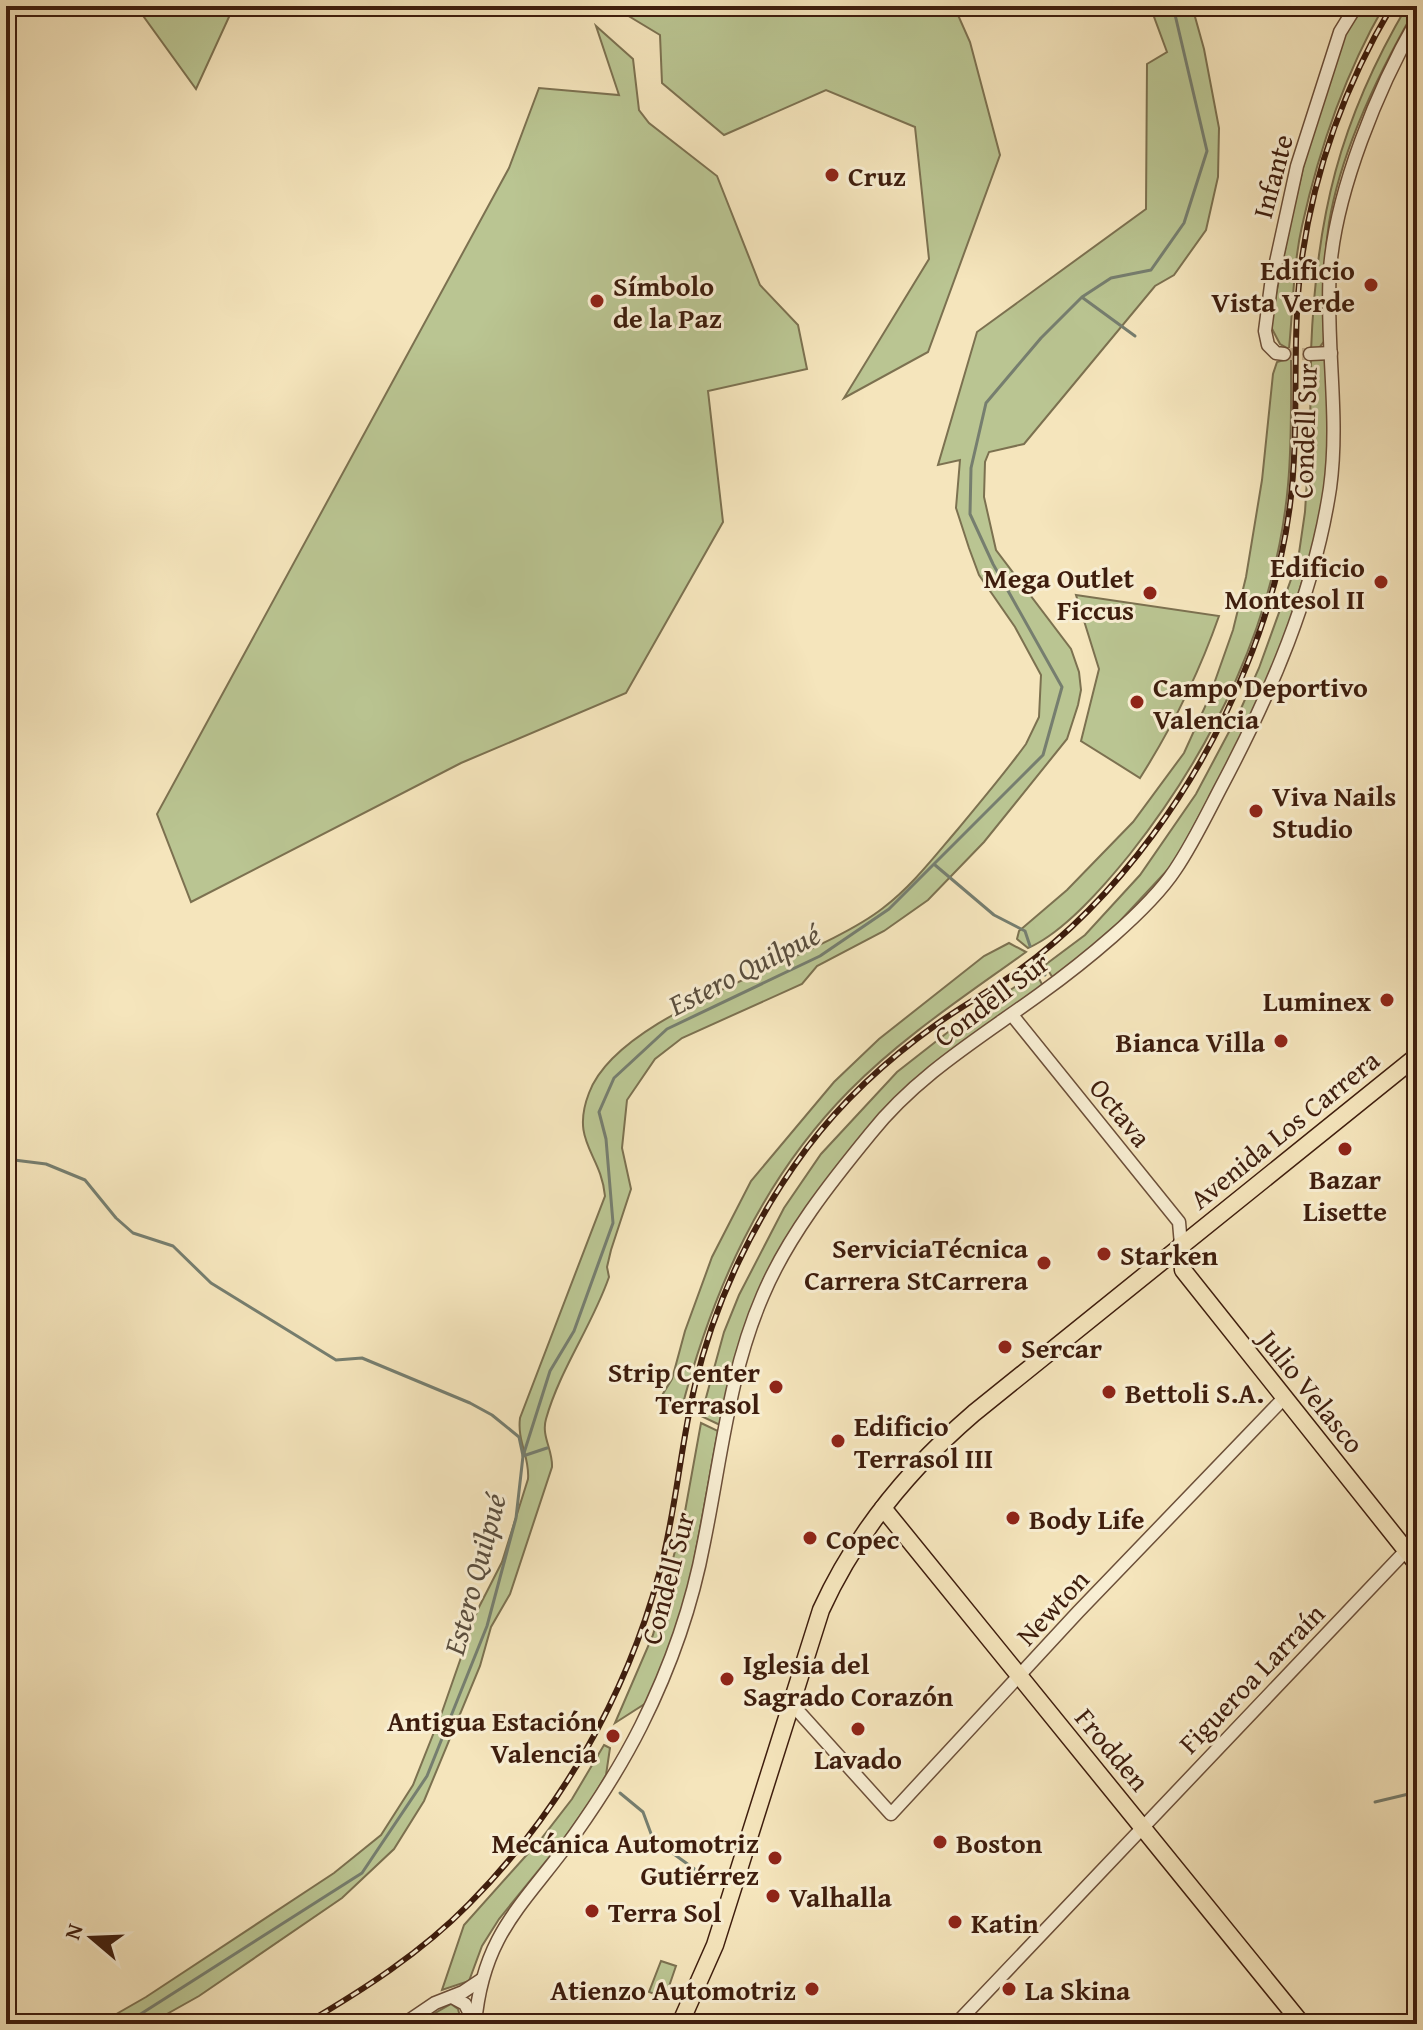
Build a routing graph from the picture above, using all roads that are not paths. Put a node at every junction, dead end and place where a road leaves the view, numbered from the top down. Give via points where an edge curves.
1 (1356, 6) edge
2 (1417, 20) edge
3 (1331, 353) junction
4 (1284, 354) dead end
5 (1310, 354) tunnel mouth
6 (1012, 1015) junction
7 (1417, 1056) edge
8 (1181, 1245) junction
9 (1283, 1399) junction
10 (883, 1508) junction
11 (1412, 1544) edge
12 (1417, 1564) edge
13 (1020, 1677) junction
14 (790, 1702) junction
15 (1143, 1825) junction
16 (481, 1980) junction
17 (452, 1997) junction
18 (404, 2024) edge
19 (475, 2024) edge
20 (680, 2024) edge
21 (956, 2024) edge
22 (1302, 2024) edge

1 - 4 street, Infante via 1340,32 1297,166 1278,248 1265,331 1268,345
2 - 3 street, Condell Sur via 1363,138 1341,201 1330,268
3 - 5 street
3 - 6 street, Condell Sur via 1331,482 1321,535 1280,665 1253,726 1174,873 1096,949
6 - 8 street, Octava via 1179,1222
6 - 16 street, Condell Sur via 909,1091 808,1214 781,1258 761,1298 738,1373 696,1576 669,1666 603,1794 519,1905 495,1943
7 - 8 main road, Avenida Los Carrera
8 - 9 main road, Julio Velasco via 1183,1270
8 - 10 main road, Avenida Los Carrera via 956,1428
9 - 11 main road, Julio Velasco
9 - 13 street, Newton
10 - 13 main road, Frodden
10 - 14 main road, Avenida Los Carrera via 830,1590
11 - 12 main road, Julio Velasco
11 - 15 street, Figueroa Larraín
13 - 14 street, Newton via 891,1814
13 - 15 main road, Frodden
14 - 20 main road, Avenida Los Carrera via 715,1945
15 - 21 street, Figueroa Larraín
15 - 22 main road, Frodden
16 - 17 street
16 - 19 street, Condell Sur
17 - 18 street
17 - 19 street, Condell Sur via 465,2004

